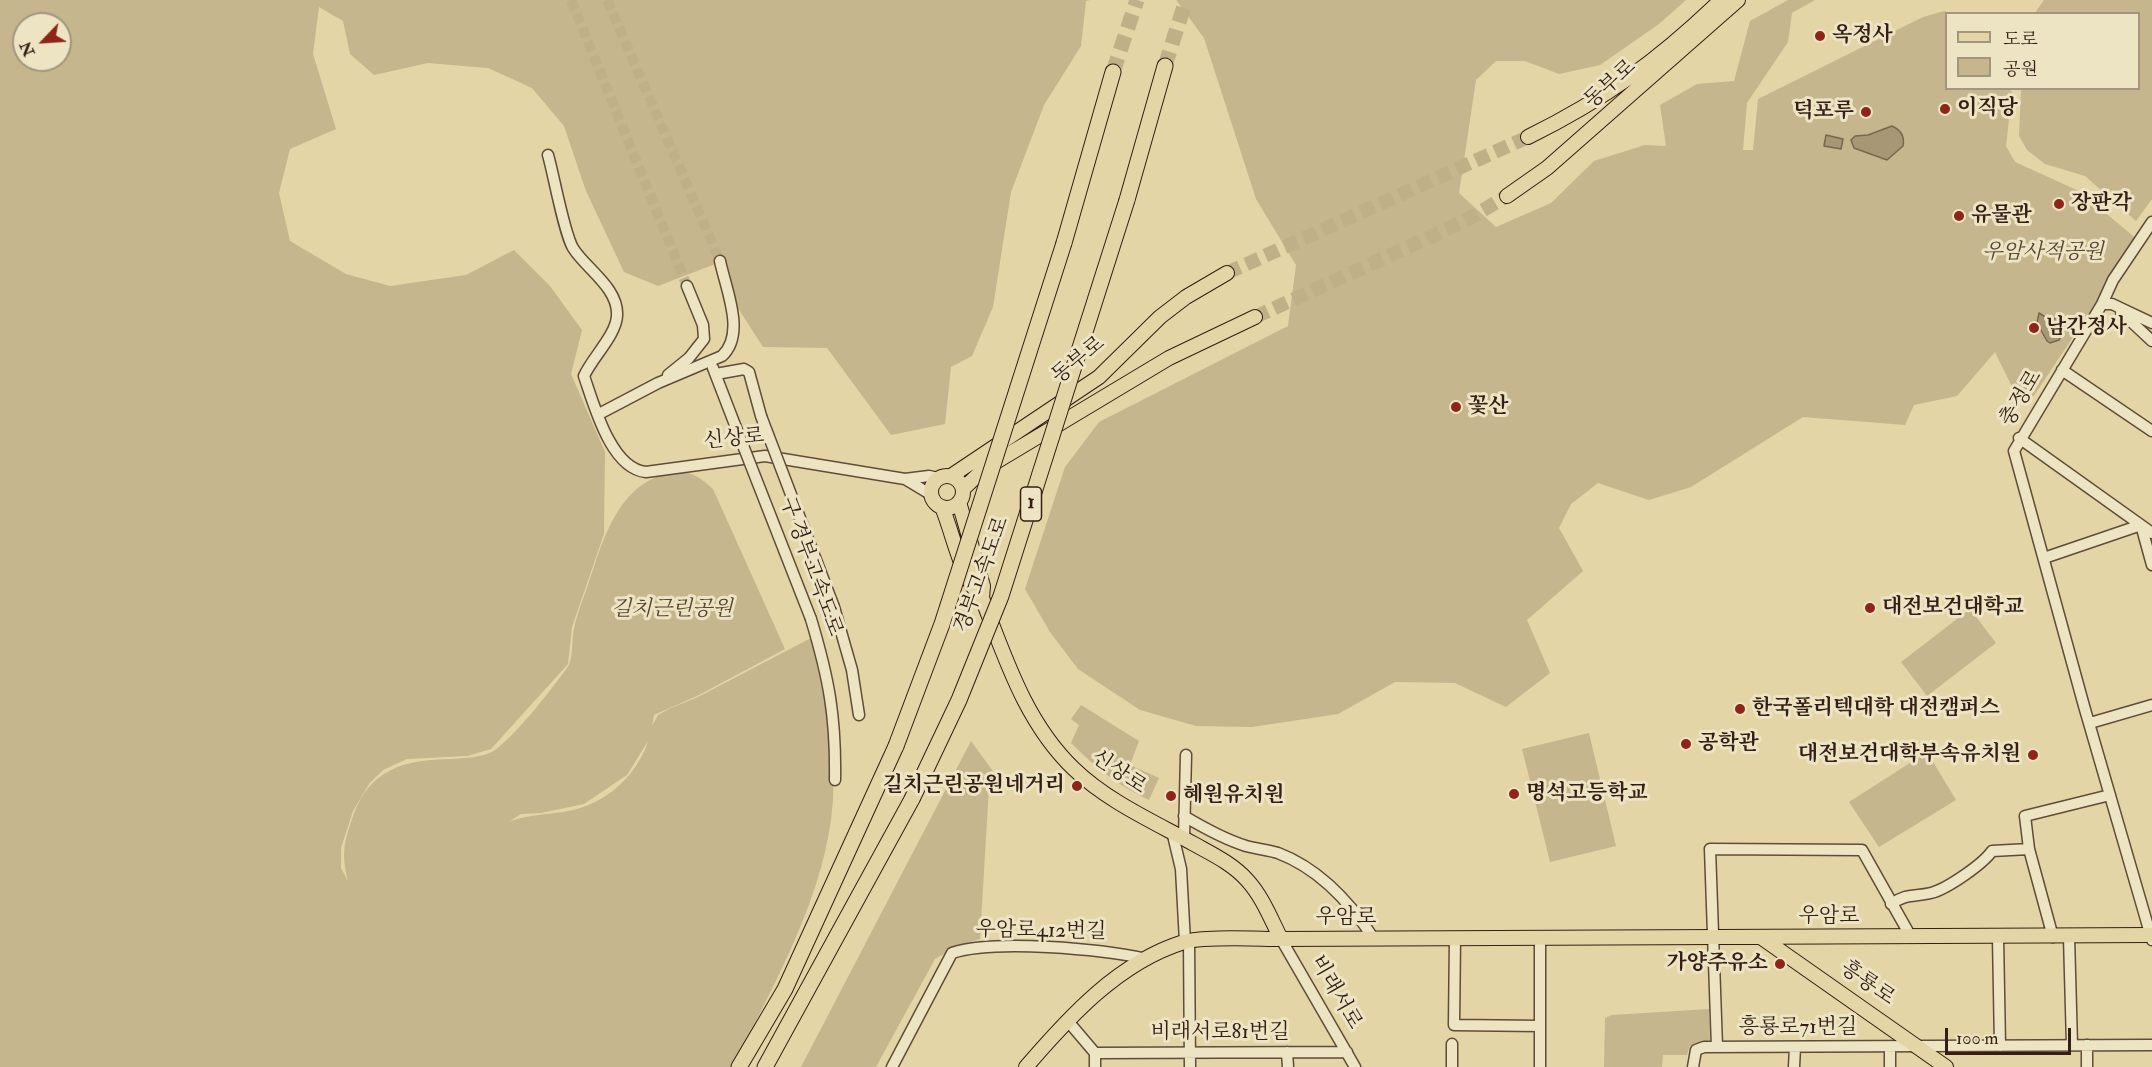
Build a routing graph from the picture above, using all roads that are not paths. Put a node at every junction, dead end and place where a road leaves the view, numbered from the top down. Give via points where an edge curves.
1 (1721, 0) edge
2 (1738, 0) edge
3 (1165, 66) tunnel mouth
4 (1113, 72) tunnel mouth
5 (1528, 137) tunnel mouth
6 (548, 155) dead end
7 (1507, 196) tunnel mouth
8 (2152, 222) edge
9 (720, 261) tunnel mouth
10 (1227, 273) tunnel mouth
11 (687, 286) tunnel mouth
12 (2107, 304) junction
13 (1255, 317) tunnel mouth
14 (2152, 323) edge
15 (2152, 341) edge
16 (711, 362) junction
17 (2062, 370) junction
18 (716, 374) junction
19 (658, 383) junction
20 (599, 414) junction
21 (2152, 431) edge
22 (2019, 438) junction
23 (944, 477) junction
24 (904, 479) junction
25 (930, 494) junction
26 (961, 496) junction
27 (942, 507) junction
28 (2141, 525) junction
29 (2152, 533) edge
30 (2043, 558) junction
31 (2152, 565) edge
32 (982, 598) junction
33 (2152, 705) edge
34 (859, 715) dead end
35 (2090, 723) junction
36 (1186, 755) dead end
37 (835, 780) dead end
38 (2110, 795) junction
39 (1184, 816) junction
40 (1172, 831) junction
41 (1184, 838) junction
42 (2029, 849) junction
43 (1891, 904) junction
44 (1911, 937) junction
45 (1998, 937) junction
46 (2053, 937) junction
47 (2069, 937) junction
48 (2152, 937) edge
49 (1455, 938) junction
50 (1540, 938) junction
51 (1712, 938) junction
52 (1762, 938) junction
53 (1281, 939) junction
54 (1374, 939) junction
55 (1187, 942) junction
56 (1147, 959) junction
57 (1067, 1020) junction
58 (1540, 1026) junction
59 (1452, 1044) dead end
60 (2072, 1045) junction
61 (2087, 1045) junction
62 (2152, 1045) edge
63 (1919, 1046) junction
64 (2000, 1046) junction
65 (1717, 1047) junction
66 (1795, 1047) junction
67 (1890, 1048) junction
68 (1287, 1052) junction
69 (1347, 1052) junction
70 (1095, 1053) junction
71 (1190, 1053) junction
72 (894, 1066) edge
73 (739, 1067) edge
74 (765, 1067) edge
75 (1026, 1067) edge
76 (1095, 1067) edge
77 (1190, 1067) edge
78 (1288, 1067) edge
79 (1355, 1067) edge
80 (1452, 1067) edge
81 (1540, 1067) edge
82 (1693, 1067) edge
83 (1794, 1067) edge
84 (1890, 1067) edge
85 (1946, 1067) edge
86 (2087, 1067) edge

1 - 5 main road, 동부로 via 1673,44 1618,86 1582,110
2 - 7 main road, 동부로 via 1564,154
3 - 74 highway, 경부고속도로 / 1, bridge via 1127,200 1001,596 959,700 912,799
4 - 73 highway, 경부고속도로, bridge via 1064,243 942,624 896,746 785,988
6 - 20 street, 신상로 via 572,246 604,283 616,305 617,317 605,344 584,376
8 - 12 street, 충정로 via 2113,280
9 - 16 street via 735,333 730,349
10 - 23 main road, 동부로 via 1160,317 1099,377
11 - 19 street via 703,325 704,339 689,358
12 - 14 street
12 - 15 street
12 - 17 street, 충정로
13 - 26 main road, 동부로 via 1169,358 984,469
16 - 18 street, 구 경부고속도로
16 - 19 street
17 - 21 street
17 - 22 street, 충정로
18 - 34 street, 구 경부고속도로, bridge via 744,369 750,372 761,416 834,607 852,670
18 - 37 street, 구 경부고속도로, bridge via 811,619 830,687 836,734
19 - 20 street
20 - 24 street, 신상로 via 615,451 635,471 765,456
22 - 28 street
22 - 30 street, 충정로 via 2014,451 2017,466
23 - 24 street
23 - 25 main road via 932,485
23 - 26 main road via 959,481
24 - 25 street
25 - 27 main road
26 - 27 main road via 951,507
26 - 32 main road via 983,586
27 - 32 main road via 967,575
28 - 29 street
28 - 30 street
28 - 31 street
30 - 35 street, 충정로
32 - 40 main road, 신상로 via 1026,708 1050,743 1099,789
33 - 35 street
35 - 38 street, 충정로
36 - 39 street
38 - 42 street via 2025,816
38 - 48 street, 충정로
39 - 41 street
39 - 54 street via 1208,831 1278,854 1315,874 1341,894
40 - 41 main road, 신상로
40 - 55 street
41 - 53 main road, 신상로 via 1246,878
42 - 43 street via 1992,851 1985,861 1932,893 1902,896
42 - 46 street
43 - 44 street, 우암로
43 - 51 street, 우암로 via 1862,850 1710,849
44 - 45 main road, 우암로
44 - 52 main road, 우암로
45 - 46 main road, 우암로
45 - 64 street
46 - 47 main road, 우암로
47 - 48 main road, 우암로
47 - 60 street
49 - 50 main road, 우암로
49 - 54 main road, 우암로
49 - 58 street via 1454,1025
50 - 51 main road, 우암로
50 - 58 street
51 - 52 main road, 우암로
51 - 65 street, 우암로
52 - 63 main road, 흥룡로
53 - 54 main road, 우암로
53 - 55 main road, 우암로
53 - 69 street, 비래서로
55 - 56 main road, 우암로
55 - 71 street
56 - 57 main road, 우암로 via 1096,994
56 - 72 street, 우암로412번길 via 1023,947 972,947 952,953
57 - 70 street
57 - 75 main road, 우암로
58 - 81 street
59 - 80 street
60 - 61 street, 흥룡로71번길
60 - 64 street, 흥룡로71번길
61 - 62 street, 흥룡로71번길
61 - 86 street
63 - 64 street, 흥룡로71번길
63 - 67 street, 흥룡로71번길
63 - 85 main road, 흥룡로
65 - 66 street, 흥룡로71번길
65 - 82 street, 흥룡로71번길 via 1696,1050
66 - 67 street, 흥룡로71번길
66 - 83 street
67 - 84 street
68 - 69 street, 비래서로81번길
68 - 71 street, 비래서로81번길
68 - 78 street
69 - 79 street, 비래서로
70 - 71 street, 비래서로81번길
70 - 76 street
71 - 77 street

